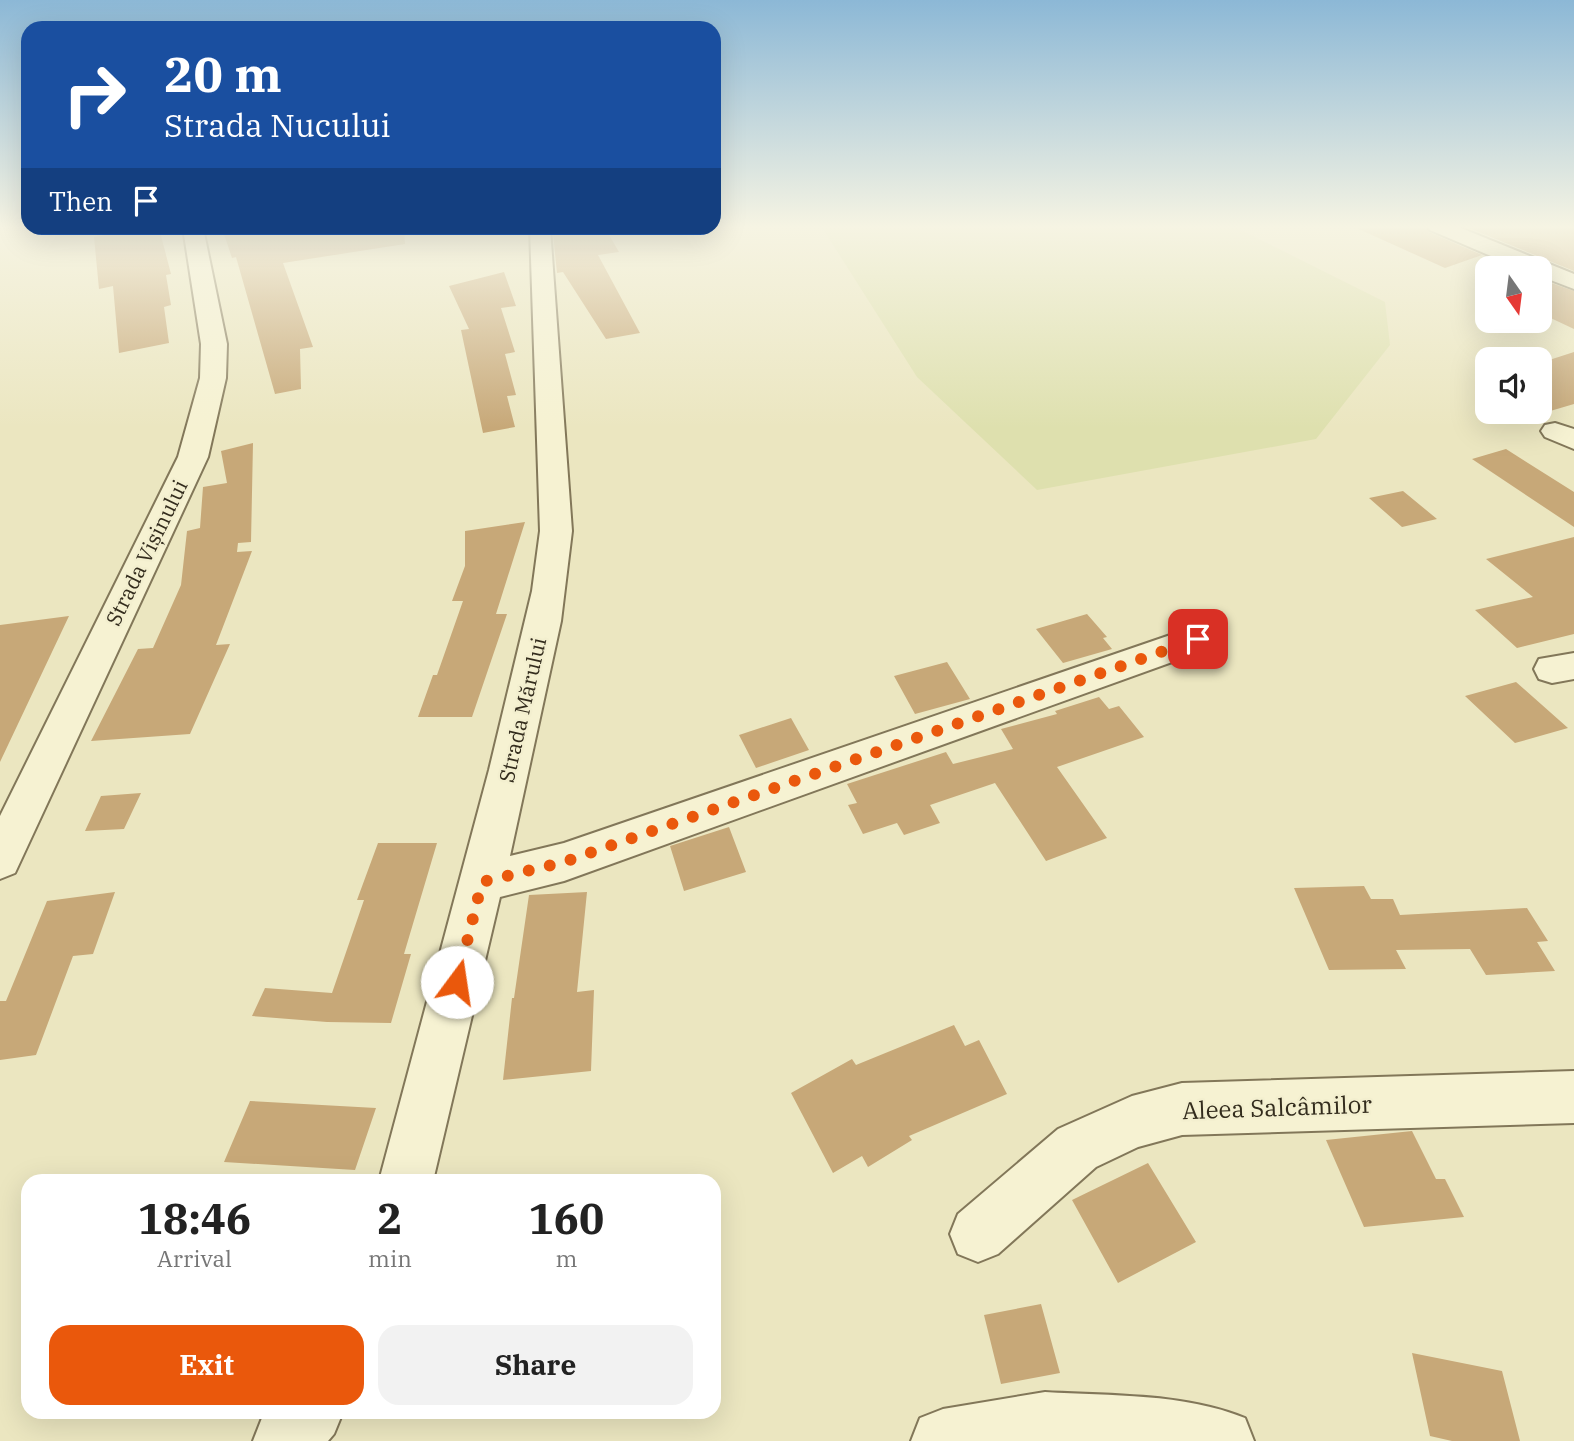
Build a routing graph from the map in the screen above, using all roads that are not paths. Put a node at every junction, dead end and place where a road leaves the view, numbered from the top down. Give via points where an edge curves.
1 (205, 293) edge
2 (543, 293) edge
3 (1198, 639) dead end
4 (0, 860) edge
5 (482, 882) junction
6 (1574, 1097) edge
7 (408, 1174) edge
8 (978, 1234) dead end
9 (305, 1419) edge
10 (285, 1441) edge
11 (943, 1441) edge
12 (1222, 1441) edge

1 - 4 street, Strada Vișinului via 214,344 213,378 193,457
2 - 5 street, Strada Mărului via 554,568
3 - 5 street via 564,862
5 - 7 street, Strada Mărului
6 - 8 street, Aleea Salcâmilor via 1182,1109 1132,1122 1077,1148
9 - 10 street
11 - 12 street via 1045,1424 1176,1432

